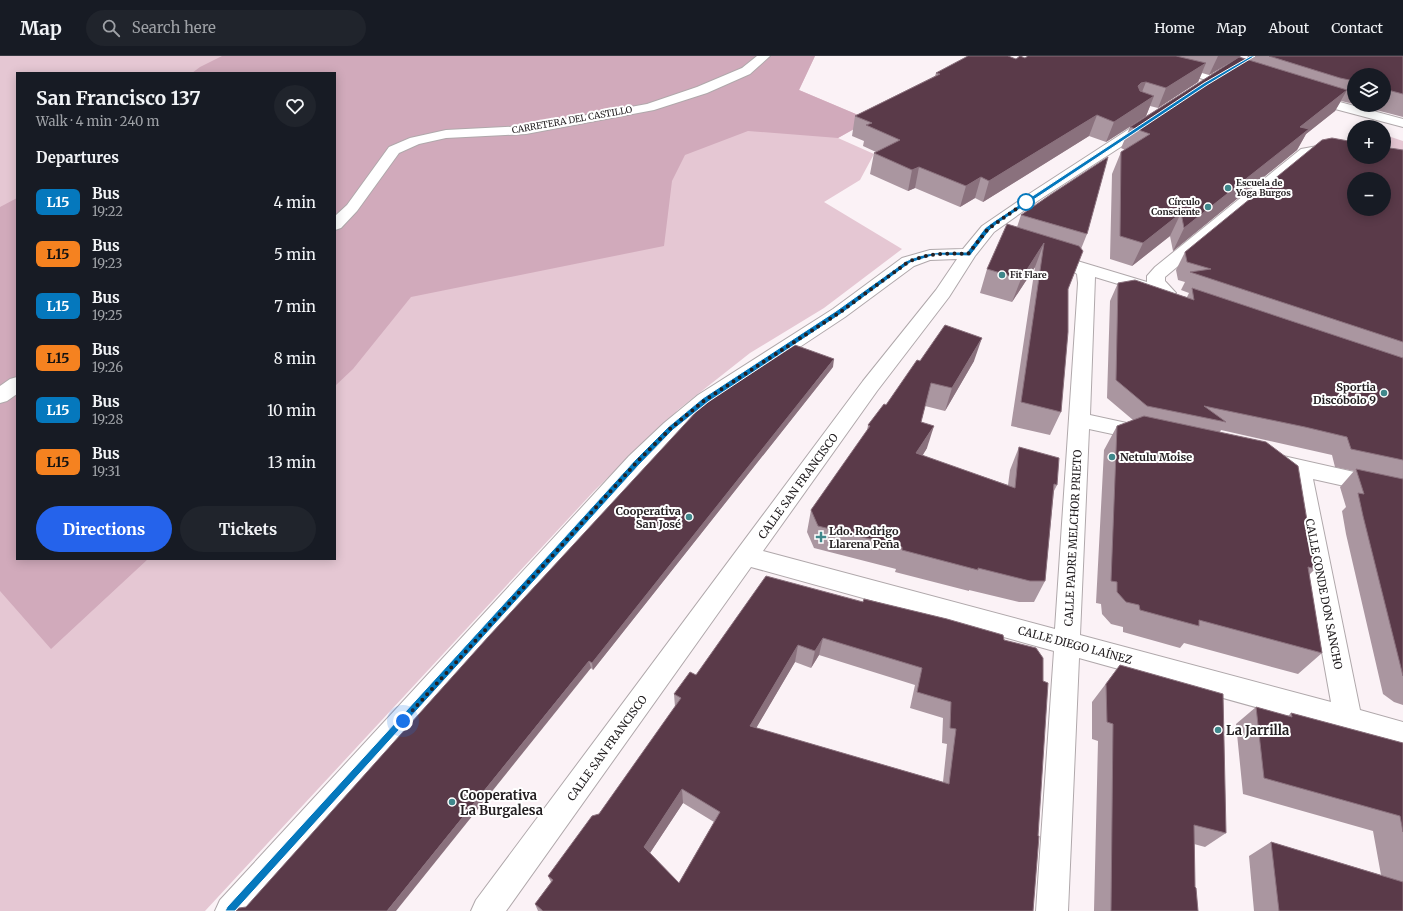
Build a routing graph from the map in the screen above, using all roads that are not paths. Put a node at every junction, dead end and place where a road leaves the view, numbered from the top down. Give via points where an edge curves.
1 (764, 56) edge
2 (1151, 61) edge
3 (1227, 71) edge
4 (1301, 95) edge
5 (1143, 108) edge
6 (1403, 123) edge
7 (1347, 153) edge
8 (336, 224) edge
9 (983, 236) junction
10 (1000, 241) edge
11 (968, 254) junction
12 (16, 385) edge
13 (0, 396) edge
14 (1080, 420) junction
15 (1167, 439) edge
16 (1253, 458) edge
17 (1300, 468) junction
18 (1403, 491) edge
19 (747, 556) junction
20 (1067, 643) junction
21 (1348, 720) junction
22 (1403, 735) edge
23 (231, 911) edge
24 (487, 911) edge
25 (1052, 911) edge

1 - 8 street, CARRETERA DEL CASTILLO via 746,71 702,90 649,107 526,130 446,134 415,141 394,150 352,208
2 - 3 street via 1208,83
4 - 6 street
5 - 9 street, CALLE SAN FRANCISCO via 1160,115 995,223
7 - 14 street, CALLE PADRE MELCHOR PRIETO via 1321,149 1306,152 1161,271 1156,276 1156,282 1174,296 1070,263 1084,271 1087,277
9 - 10 street
9 - 11 street, CALLE SAN FRANCISCO
11 - 19 street, CALLE SAN FRANCISCO via 943,293 870,386
11 - 23 street via 935,254 921,256 908,262 839,313 705,400 671,428
12 - 13 street
14 - 15 street
14 - 20 street, CALLE PADRE MELCHOR PRIETO
16 - 17 street
17 - 18 street
17 - 21 street, CALLE CONDE DON SANCHO
19 - 20 street, CALLE DIEGO LAÍNEZ
19 - 24 street, CALLE SAN FRANCISCO
20 - 21 street, CALLE DIEGO LAÍNEZ
20 - 25 street, CALLE PADRE MELCHOR PRIETO
21 - 22 street, CALLE DIEGO LAÍNEZ

